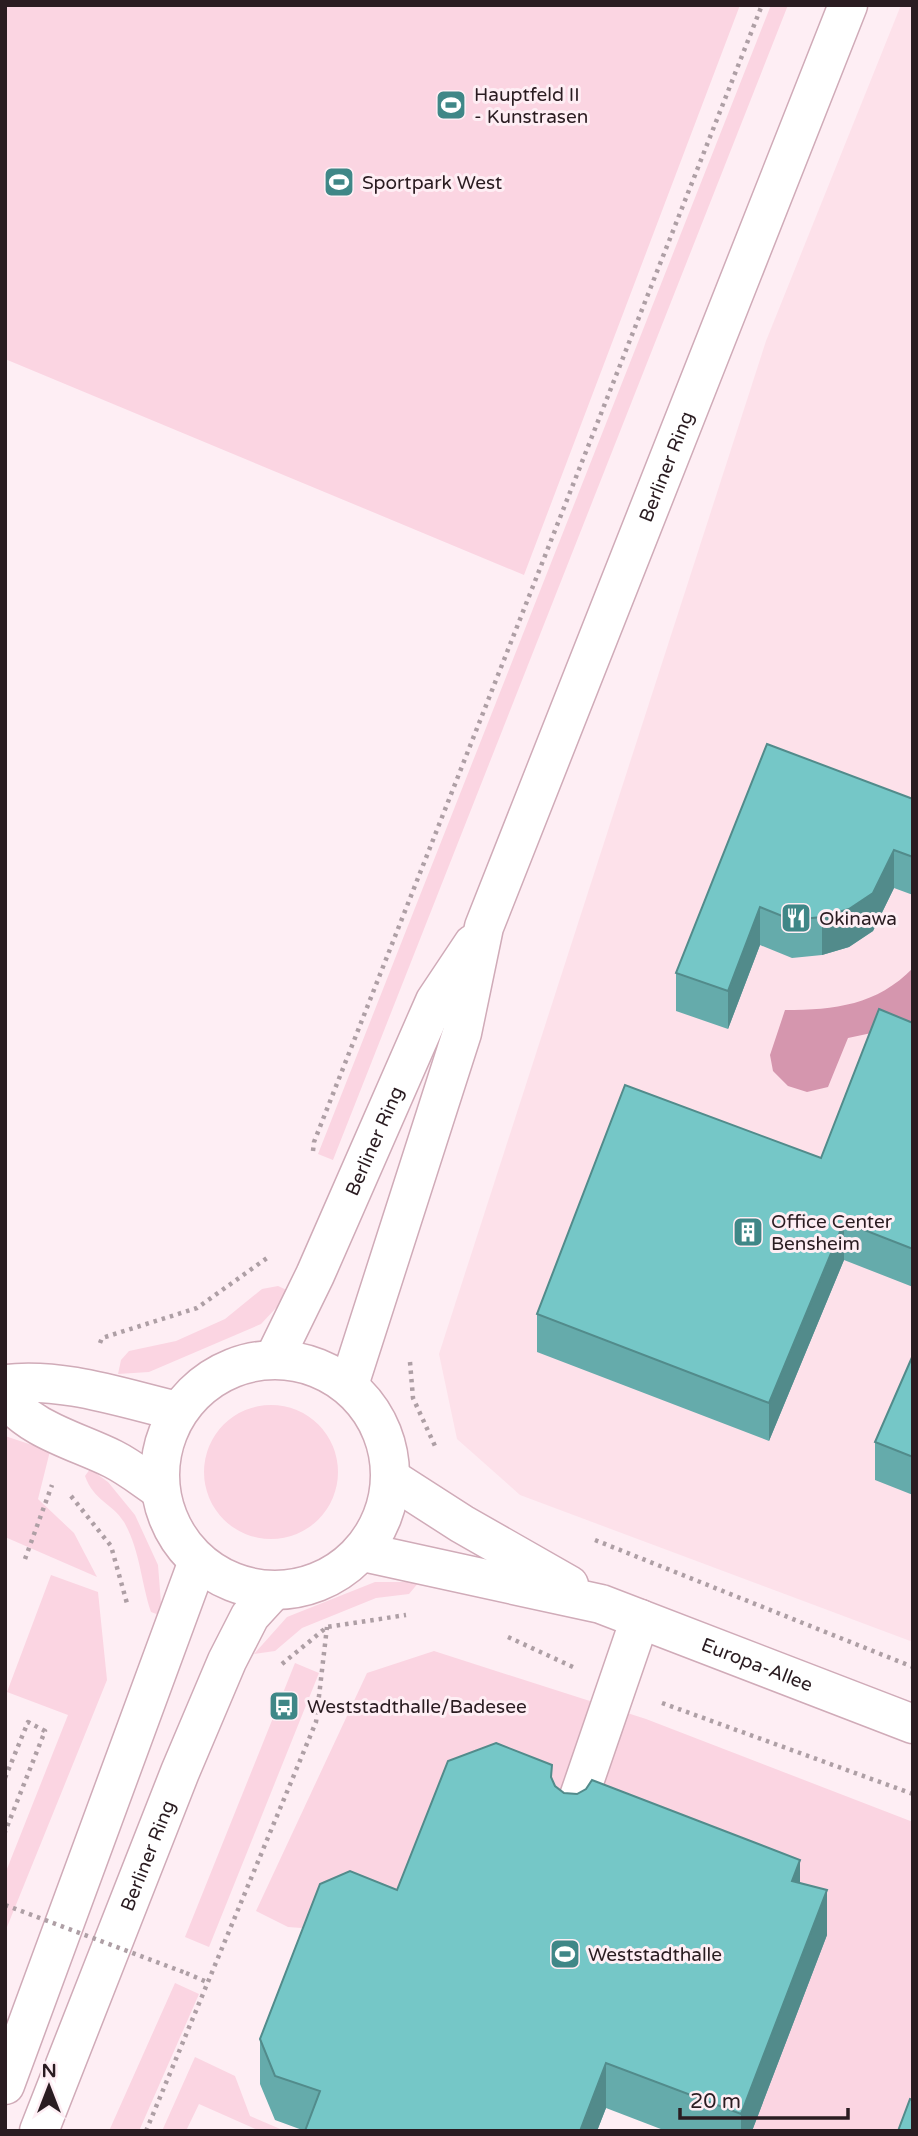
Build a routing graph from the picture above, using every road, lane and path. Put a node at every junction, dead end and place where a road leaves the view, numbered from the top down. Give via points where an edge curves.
1 (762, 5) edge
2 (848, 5) edge
3 (484, 927) junction
4 (313, 1153) dead end
5 (269, 1256) dead end
6 (99, 1348) dead end
7 (274, 1359) junction
8 (410, 1360) dead end
9 (5, 1384) edge
10 (349, 1385) junction
11 (5, 1396) edge
12 (177, 1411) junction
13 (439, 1456) dead end
14 (55, 1477) dead end
15 (392, 1479) junction
16 (63, 1487) dead end
17 (159, 1489) junction
18 (590, 1538) dead end
19 (363, 1552) junction
20 (25, 1559) dead end
21 (198, 1561) junction
22 (272, 1591) junction
23 (601, 1604) junction
24 (129, 1610) dead end
25 (415, 1613) dead end
26 (640, 1619) junction
27 (327, 1627) junction
28 (498, 1632) dead end
29 (913, 1667) edge
30 (277, 1668) dead end
31 (617, 1687) junction
32 (913, 1724) edge
33 (5, 1778) edge
34 (913, 1794) edge
35 (572, 1817) edge
36 (5, 1832) edge
37 (5, 1905) edge
38 (207, 1982) junction
39 (5, 2085) edge
40 (39, 2131) edge
41 (146, 2131) edge

1 - 4 path
2 - 3 street, Berliner Ring
3 - 7 street, Berliner Ring via 435,1001
3 - 10 street, Berliner Ring via 462,1033
5 - 6 path via 197,1308 102,1338
7 - 10 street via 314,1365
7 - 12 street via 219,1373
8 - 13 path via 413,1398
9 - 12 street via 27,1381 84,1389
10 - 15 street via 382,1427
11 - 17 street via 15,1410 66,1440 114,1460
12 - 17 street via 161,1448
14 - 20 path
15 - 19 street via 383,1518
15 - 23 street, Europa-Allee
16 - 24 path via 111,1546
17 - 21 street via 172,1531
18 - 29 path
19 - 22 street via 322,1582
19 - 23 street, Europa-Allee
21 - 22 street via 234,1584
21 - 39 street
22 - 40 street, Berliner Ring via 250,1616 227,1661
23 - 26 street, Europa-Allee
25 - 27 path
26 - 31 street
26 - 32 street, Europa-Allee
27 - 30 path
27 - 38 path via 316,1722
28 - 31 path
31 - 34 path
31 - 35 street
33 - 36 path via 28,1722 45,1731
37 - 38 path, bridge
38 - 41 path

